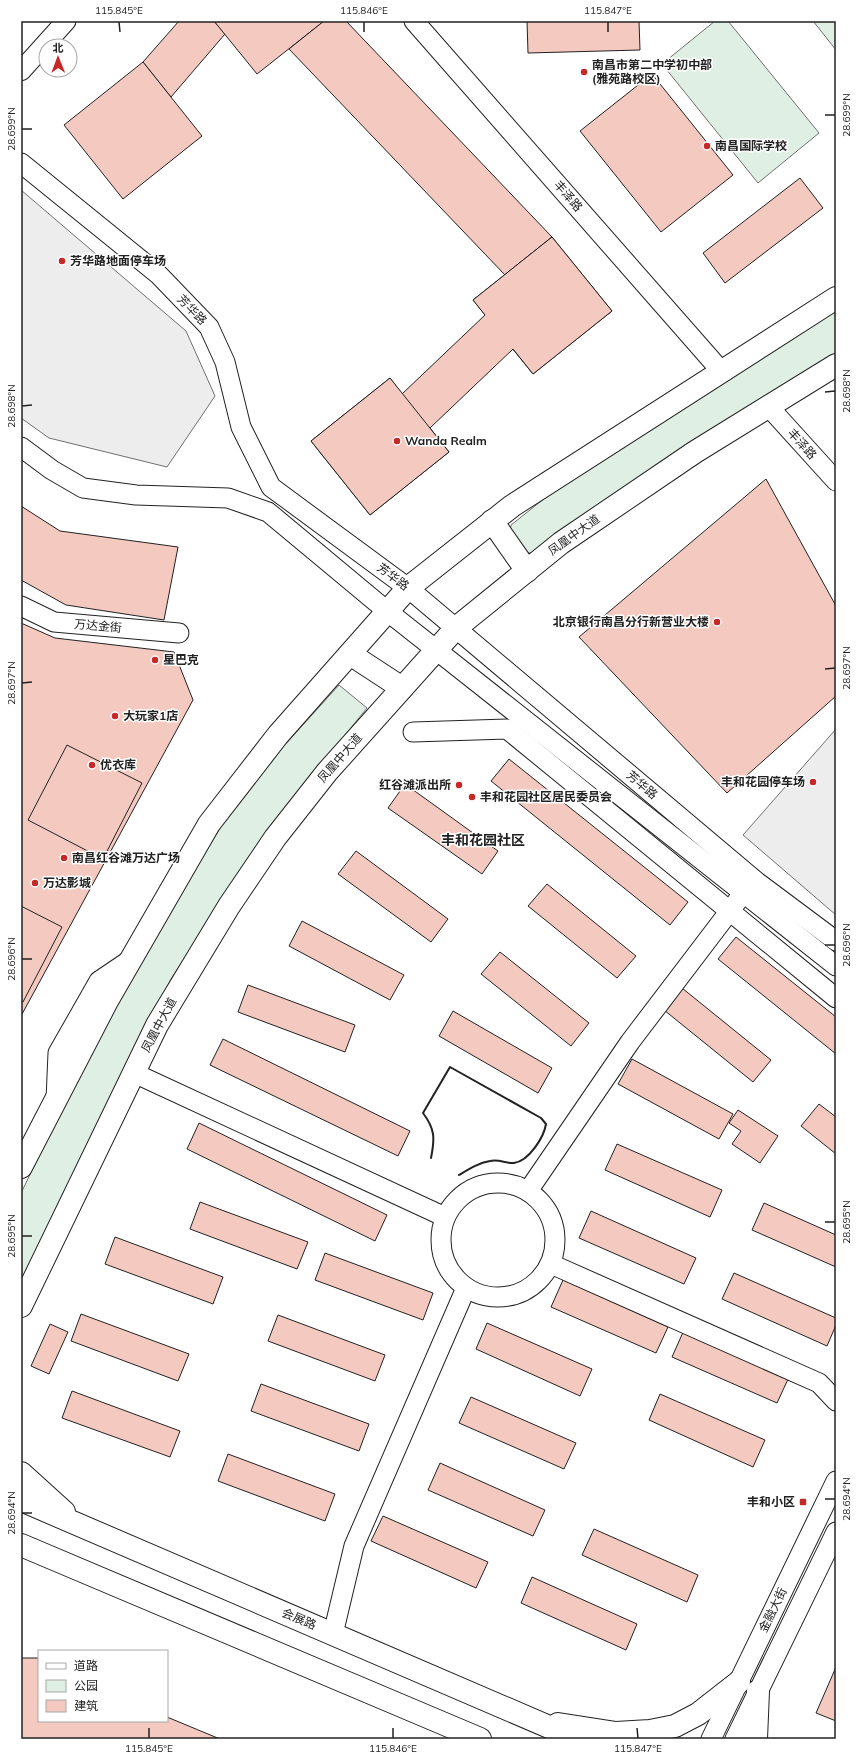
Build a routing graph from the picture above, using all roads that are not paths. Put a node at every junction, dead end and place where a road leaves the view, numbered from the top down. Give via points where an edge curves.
1 (66, 21) edge
2 (414, 21) edge
3 (21, 71) edge
4 (21, 164) edge
5 (836, 298) edge
6 (836, 364) edge
7 (722, 372) junction
8 (768, 406) junction
9 (21, 447) edge
10 (836, 481) edge
11 (492, 522) junction
12 (527, 571) junction
13 (408, 588) junction
14 (21, 606) edge
15 (387, 611) junction
16 (456, 628) junction
17 (179, 633) dead end
18 (436, 650) junction
19 (350, 654) junction
20 (402, 688) junction
21 (413, 732) dead end
22 (744, 893) junction
23 (730, 910) junction
24 (836, 941) edge
25 (836, 966) edge
26 (836, 998) edge
27 (134, 1073) junction
28 (21, 1167) edge
29 (528, 1191) junction
30 (445, 1217) junction
31 (551, 1264) junction
32 (35, 1277) junction
33 (466, 1288) junction
34 (21, 1306) edge
35 (21, 1312) edge
36 (836, 1401) edge
37 (21, 1473) edge
38 (836, 1482) edge
39 (21, 1500) edge
40 (77, 1523) junction
41 (836, 1532) edge
42 (21, 1545) edge
43 (333, 1634) junction
44 (739, 1682) junction
45 (758, 1691) junction
46 (531, 1720) junction
47 (480, 1739) edge
48 (577, 1739) edge
49 (711, 1739) edge
50 (735, 1739) edge
51 (756, 1739) edge

1 - 3 street
2 - 7 street, 丰泽路
4 - 13 street, 芳华路 via 158,274 209,326 225,362 241,427 271,487
5 - 7 main road
6 - 8 main road, 凤凰中大道
7 - 11 main road via 512,506
8 - 10 street, 丰泽路
8 - 12 main road, 凤凰中大道 via 561,543
9 - 15 street, 芳华路 via 52,470 83,488 136,495 228,498 268,512
11 - 12 main road
11 - 13 main road
12 - 16 main road, 凤凰中大道
13 - 15 main road
13 - 16 street, 芳华路
14 - 17 street, 万达金街 via 54,622
15 - 18 street, 芳华路
15 - 19 main road
16 - 18 main road, 凤凰中大道
16 - 24 street, 芳华路 via 757,882
18 - 20 main road, 凤凰中大道
18 - 22 street, 芳华路
19 - 20 main road
19 - 28 main road via 278,735 209,824 103,1008
20 - 27 main road, 凤凰中大道 via 327,772 275,838 229,906 157,1025
21 - 23 street via 507,729
22 - 23 street
22 - 25 street, 芳华路
23 - 26 street
23 - 29 street via 630,1042
27 - 30 street
27 - 32 main road, 凤凰中大道
29 - 30 street via 510,1184 490,1183 472,1189 456,1201
29 - 31 street via 541,1201 551,1215 556,1231 556,1248
30 - 33 street via 441,1232 442,1253 454,1277
31 - 33 street via 540,1281 523,1292 504,1298 484,1296
31 - 36 street via 819,1383
32 - 34 main road, 凤凰中大道
32 - 35 main road
33 - 43 street via 354,1546
37 - 40 main road
38 - 44 street, 金融大街
39 - 40 main road, 会展路
40 - 43 main road, 会展路
41 - 45 street, 金融大街
42 - 47 main road
43 - 46 main road, 会展路
44 - 46 main road via 698,1714 675,1726 650,1731 616,1733
44 - 49 street, 金融大街
45 - 50 street, 金融大街
45 - 51 main road
46 - 48 main road, 会展路

